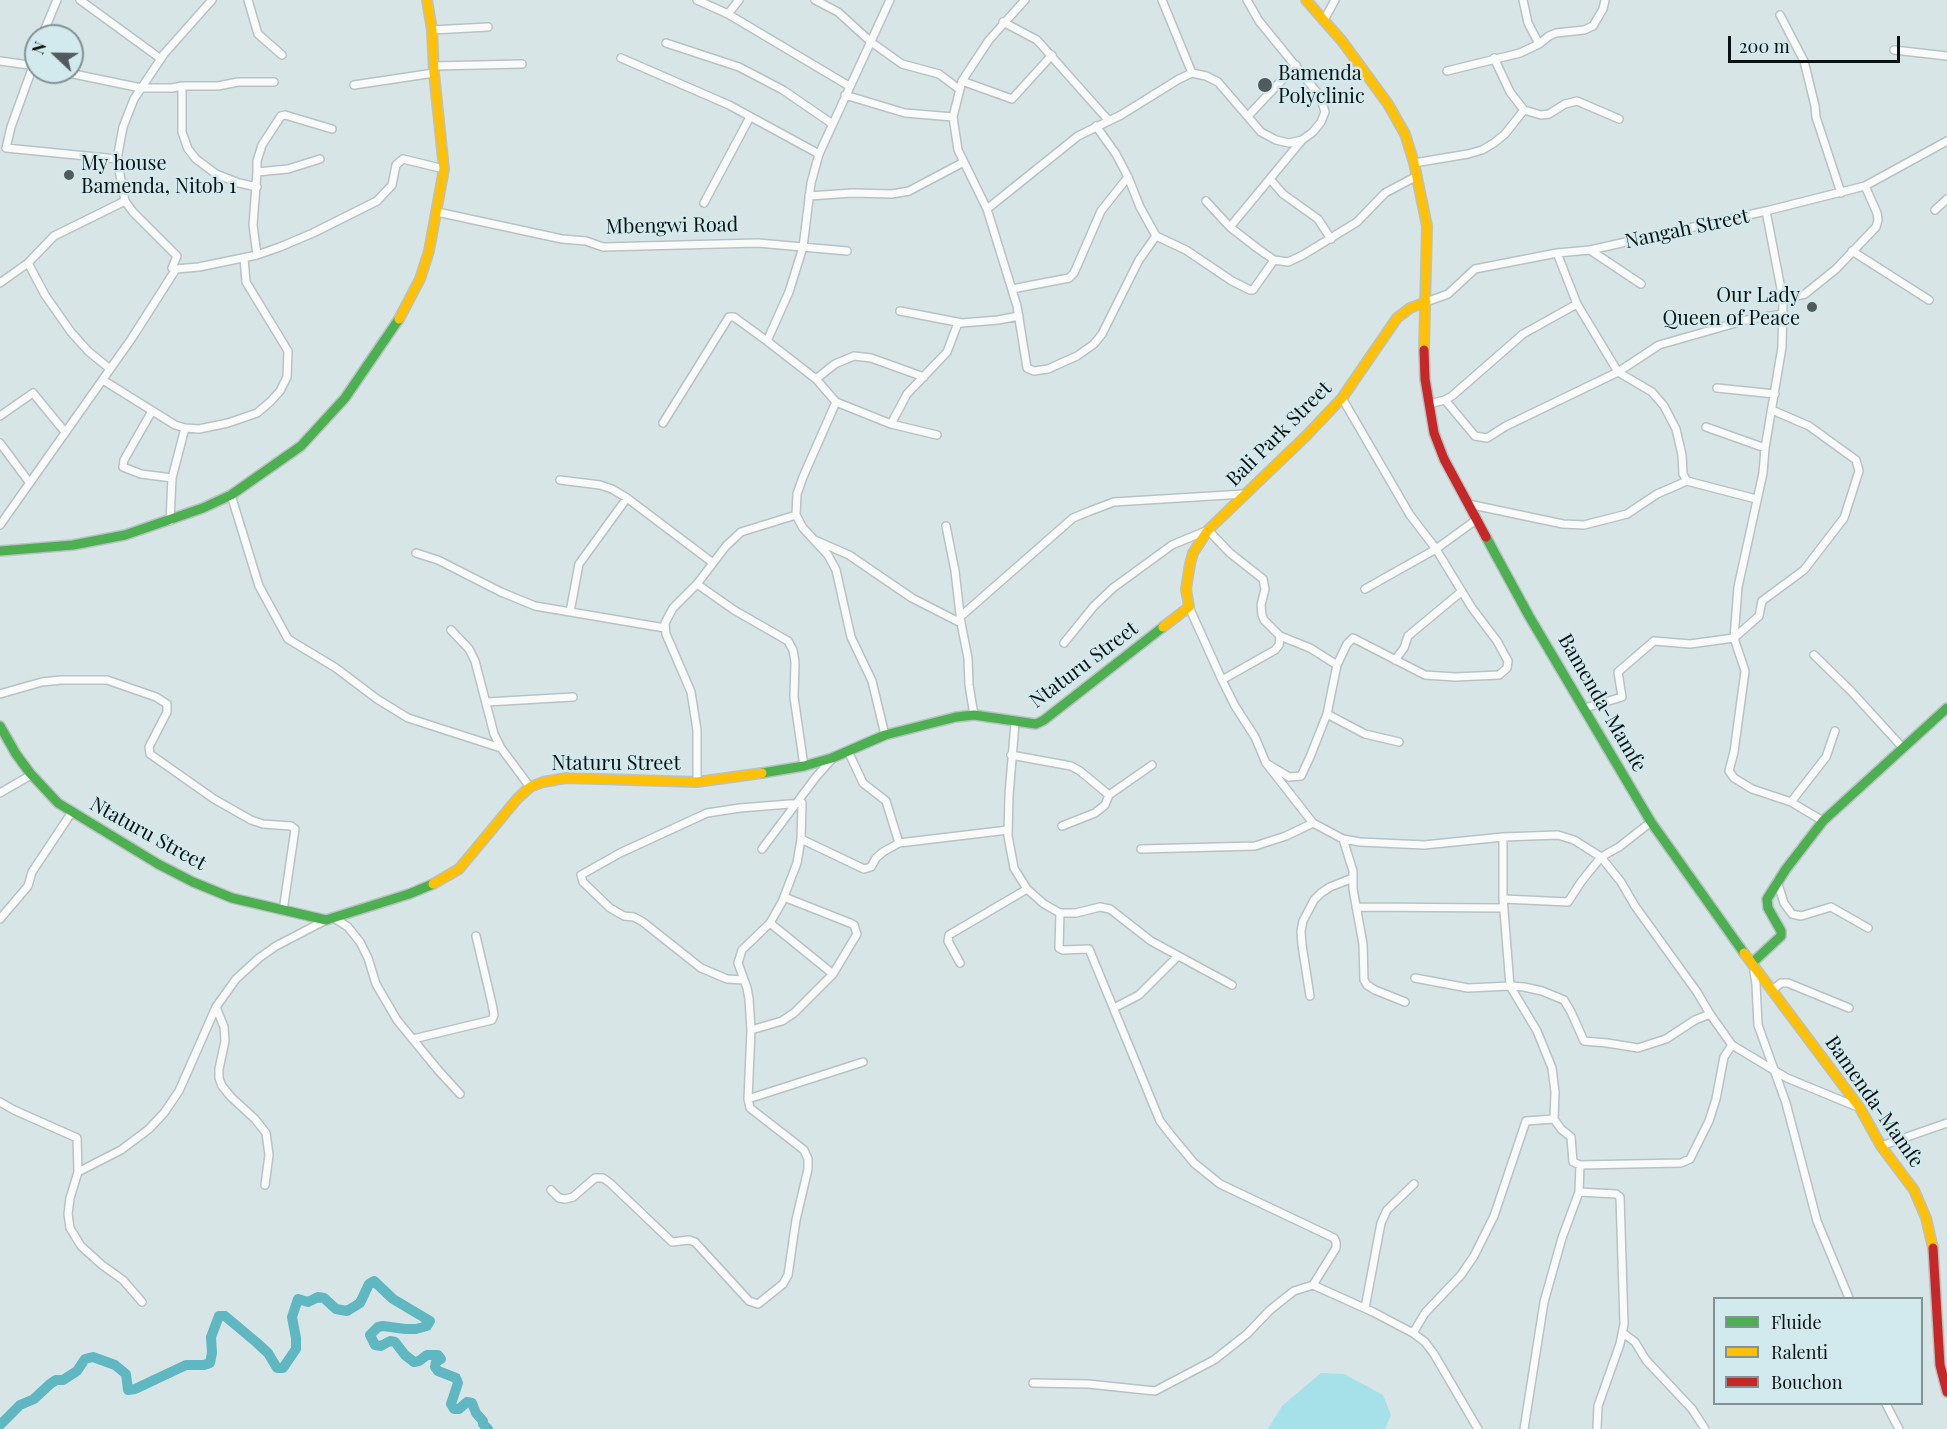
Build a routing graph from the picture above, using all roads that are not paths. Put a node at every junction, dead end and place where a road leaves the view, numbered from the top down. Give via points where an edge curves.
1 (57, 0) edge
2 (80, 0) edge
3 (212, 0) edge
4 (248, 0) edge
5 (427, 0) edge
6 (697, 0) edge
7 (739, 0) edge
8 (815, 0) edge
9 (890, 0) edge
10 (1025, 0) edge
11 (1162, 0) edge
12 (1247, 0) edge
13 (1306, 0) edge
14 (1335, 0) edge
15 (1523, 0) edge
16 (1605, 0) edge
17 (728, 14) junction
18 (1780, 15) dead end
19 (1324, 20) junction
20 (1003, 22) junction
21 (47, 24) edge
22 (488, 27) dead end
23 (432, 30) junction
24 (871, 42) junction
25 (666, 43) dead end
26 (1539, 44) junction
27 (1894, 50) dead end
28 (282, 55) dead end
29 (1052, 55) junction
30 (1947, 56) edge
31 (621, 58) dead end
32 (1494, 58) junction
33 (161, 59) junction
34 (0, 61) edge
35 (24, 63) edge
36 (522, 64) dead end
37 (1296, 65) junction
38 (434, 70) junction
39 (1447, 71) dead end
40 (1192, 73) junction
41 (84, 76) edge
42 (962, 81) junction
43 (274, 82) dead end
44 (27, 84) edge
45 (354, 85) dead end
46 (182, 86) junction
47 (849, 86) junction
48 (141, 88) junction
49 (959, 89) junction
50 (845, 95) junction
51 (1524, 110) junction
52 (1248, 116) junction
53 (750, 117) junction
54 (953, 117) junction
55 (1619, 119) dead end
56 (1108, 121) junction
57 (831, 123) junction
58 (1096, 126) junction
59 (332, 129) dead end
60 (1302, 140) junction
61 (1947, 141) edge
62 (3, 149) edge
63 (819, 154) junction
64 (117, 159) junction
65 (320, 159) dead end
66 (962, 163) junction
67 (1414, 163) junction
68 (444, 169) junction
69 (257, 172) junction
70 (1418, 176) junction
71 (1128, 177) junction
72 (1270, 179) junction
73 (1864, 186) junction
74 (257, 187) junction
75 (1841, 193) junction
76 (809, 196) junction
77 (1947, 199) edge
78 (125, 201) junction
79 (1206, 201) dead end
80 (704, 203) dead end
81 (987, 209) junction
82 (1935, 210) dead end
83 (1766, 211) junction
84 (437, 212) junction
85 (1230, 227) junction
86 (1156, 236) junction
87 (1331, 239) junction
88 (803, 248) junction
89 (1590, 250) junction
90 (847, 251) dead end
91 (1852, 251) junction
92 (1557, 253) junction
93 (257, 255) junction
94 (244, 258) junction
95 (1274, 261) junction
96 (28, 262) junction
97 (176, 269) junction
98 (0, 283) edge
99 (1641, 284) dead end
100 (1012, 289) junction
101 (1783, 299) junction
102 (1929, 300) dead end
103 (1426, 302) junction
104 (1577, 304) junction
105 (900, 311) dead end
106 (1784, 314) junction
107 (1019, 316) junction
108 (958, 323) junction
109 (767, 341) junction
110 (110, 369) junction
111 (1618, 372) junction
112 (924, 377) junction
113 (103, 380) junction
114 (816, 380) junction
115 (1717, 388) dead end
116 (1775, 394) junction
117 (1342, 398) junction
118 (1445, 400) junction
119 (836, 402) junction
120 (1429, 404) junction
121 (1772, 410) junction
122 (152, 411) junction
123 (0, 416) edge
124 (663, 423) dead end
125 (891, 423) junction
126 (1706, 427) dead end
127 (185, 428) junction
128 (65, 432) junction
129 (937, 435) dead end
130 (0, 443) edge
131 (1765, 448) junction
132 (172, 478) junction
133 (560, 480) dead end
134 (1687, 481) junction
135 (29, 482) junction
136 (231, 495) junction
137 (1244, 495) junction
138 (627, 498) junction
139 (1756, 499) junction
140 (1468, 504) junction
141 (796, 515) junction
142 (1476, 520) junction
143 (170, 521) junction
144 (0, 525) edge
145 (946, 526) dead end
146 (1208, 530) junction
147 (817, 541) junction
148 (1436, 549) junction
149 (0, 551) edge
150 (416, 553) dead end
151 (713, 563) junction
152 (697, 584) junction
153 (1365, 589) dead end
154 (1461, 592) junction
155 (1189, 607) junction
156 (570, 612) junction
157 (961, 620) junction
158 (664, 628) junction
159 (451, 630) dead end
160 (1280, 636) junction
161 (1734, 638) junction
162 (1064, 644) dead end
163 (1814, 655) dead end
164 (1395, 660) junction
165 (1337, 665) junction
166 (1222, 680) junction
167 (0, 694) edge
168 (573, 697) dead end
169 (486, 702) junction
170 (1585, 708) junction
171 (1947, 708) edge
172 (1327, 714) junction
173 (974, 715) junction
174 (1015, 723) junction
175 (0, 726) edge
176 (1835, 731) dead end
177 (885, 735) junction
178 (1399, 742) dead end
179 (501, 748) junction
180 (1903, 748) junction
181 (848, 751) junction
182 (1011, 755) junction
183 (832, 758) junction
184 (1266, 763) junction
185 (1152, 765) dead end
186 (804, 766) junction
187 (31, 775) junction
188 (698, 782) junction
189 (530, 787) junction
190 (0, 793) edge
191 (1109, 795) junction
192 (798, 802) junction
193 (1791, 802) junction
194 (72, 812) junction
195 (1823, 821) junction
196 (1651, 822) junction
197 (1313, 823) junction
198 (1062, 826) dead end
199 (1008, 830) junction
200 (1503, 837) junction
201 (801, 839) junction
202 (1343, 839) junction
203 (899, 843) junction
204 (762, 849) dead end
205 (1142, 849) dead end
206 (1601, 857) junction
207 (1353, 878) junction
208 (1777, 881) junction
209 (1028, 889) junction
210 (784, 897) junction
211 (1504, 899) junction
212 (1356, 907) junction
213 (1504, 908) junction
214 (283, 911) junction
215 (1059, 913) junction
216 (0, 919) edge
217 (330, 919) junction
218 (770, 923) junction
219 (1868, 928) dead end
220 (476, 936) dead end
221 (1178, 956) junction
222 (960, 963) dead end
223 (1752, 963) junction
224 (833, 974) junction
225 (1415, 978) dead end
226 (744, 980) junction
227 (1232, 985) dead end
228 (1510, 986) junction
229 (1771, 991) junction
230 (1310, 996) dead end
231 (1405, 1002) dead end
232 (216, 1007) junction
233 (1114, 1008) junction
234 (1849, 1008) dead end
235 (1710, 1014) junction
236 (751, 1030) junction
237 (413, 1039) junction
238 (1732, 1045) junction
239 (863, 1062) dead end
240 (1775, 1070) junction
241 (460, 1094) dead end
242 (748, 1099) junction
243 (0, 1102) edge
244 (1860, 1108) junction
245 (1554, 1119) junction
246 (1947, 1123) edge
247 (1881, 1146) junction
248 (1580, 1165) junction
249 (78, 1172) junction
250 (1414, 1184) dead end
251 (265, 1185) dead end
252 (551, 1190) dead end
253 (1579, 1192) junction
254 (1313, 1285) junction
255 (1848, 1297) edge
256 (142, 1302) dead end
257 (1365, 1308) junction
258 (1413, 1333) junction
259 (1623, 1333) junction
260 (1033, 1383) dead end
261 (1947, 1392) edge
262 (1887, 1405) edge
263 (1478, 1429) edge
264 (1524, 1429) edge
265 (1597, 1429) edge
266 (1705, 1429) edge
267 (1899, 1429) edge

1 - 21 street
2 - 33 street
3 - 33 street
4 - 28 street via 258,34
5 - 23 main road
6 - 17 street
7 - 17 street
8 - 24 street via 838,12
9 - 24 street
10 - 20 street
11 - 40 street
12 - 37 street via 1259,21
13 - 19 main road, Bamenda-Mamfe
14 - 19 street
15 - 26 street via 1528,23
16 - 26 street via 1593,26 1556,33
17 - 47 street
18 - 75 street via 1804,61 1816,117
19 - 67 main road, Bamenda-Mamfe via 1388,104
20 - 29 street via 1029,34
20 - 42 street
22 - 23 street
23 - 38 main road
24 - 47 street
24 - 49 street via 902,64 939,74
25 - 57 street via 739,67 783,90
26 - 32 street
27 - 30 street
29 - 42 street via 1012,99
29 - 56 street
31 - 53 street
32 - 39 street
32 - 51 street via 1510,92
33 - 48 street
34 - 35 street
36 - 38 street
37 - 52 street
37 - 60 street via 1324,105 1321,122
38 - 45 street
38 - 68 main road
40 - 52 street via 1218,82
40 - 56 street
41 - 48 street
42 - 49 street
43 - 46 street
44 - 62 street
46 - 48 street
46 - 74 street via 182,132 188,149 216,174
47 - 50 street
48 - 64 street via 123,127
49 - 54 street
50 - 54 street via 905,113
50 - 57 street
51 - 55 street via 1549,114 1577,101
51 - 67 street via 1505,134 1482,150
52 - 60 street via 1261,132 1276,140
53 - 63 street
53 - 80 street
54 - 66 street
56 - 58 street
57 - 63 street
58 - 71 street
58 - 81 street via 1064,146
59 - 69 street via 281,116 262,145
60 - 72 street
61 - 73 street, Nangah Street
62 - 64 street
63 - 76 street
64 - 78 street
65 - 69 street
66 - 76 street via 909,191
66 - 81 street
67 - 70 main road, Bamenda-Mamfe
68 - 84 main road
68 - 93 street via 398,161 393,185 377,201 314,233
69 - 74 street
70 - 87 street via 1386,193 1361,219
70 - 103 main road, Bamenda-Mamfe via 1427,226
71 - 86 street
71 - 100 street via 1101,210 1069,278
72 - 85 street
72 - 87 street via 1283,194 1318,219
73 - 75 street, Nangah Street
73 - 91 street via 1878,220
74 - 93 street via 253,225
75 - 83 street, Nangah Street
76 - 88 street
77 - 82 street
78 - 96 street via 54,236
78 - 97 street via 177,255 172,268
79 - 85 street
81 - 100 street
83 - 89 street, Nangah Street
83 - 101 street
84 - 88 street, Mbengwi Road via 603,247 734,243
84 - 136 main road via 420,279 394,328 345,398 302,446
85 - 95 street
86 - 95 street via 1186,249 1250,290
86 - 107 street via 1125,284 1102,334 1077,356 1048,369 1030,370 1026,366
87 - 95 street via 1294,261
88 - 90 street, Mbengwi Road
88 - 109 street
89 - 92 street, Nangah Street
89 - 99 street
91 - 101 street via 1805,294
91 - 102 street
92 - 103 street, Nangah Street via 1475,268 1448,294
92 - 104 street
93 - 94 street
94 - 97 street
94 - 127 street via 246,282 288,351 287,377 257,413 199,429
96 - 98 street
96 - 110 street via 71,332
97 - 110 street
100 - 107 street
101 - 106 street
103 - 117 main road, Bali Park Street via 1397,318
103 - 120 main road, Bamenda-Mamfe via 1424,344
104 - 111 street
104 - 118 street via 1523,334
105 - 108 street
106 - 111 street via 1750,319 1659,345
106 - 116 street
107 - 108 street
108 - 112 street via 947,352
109 - 114 street
109 - 124 street via 729,317
110 - 113 street
111 - 118 street via 1482,439 1475,436
111 - 134 street via 1653,392 1664,406 1676,429
112 - 114 street via 854,356 835,364
112 - 125 street via 903,399
113 - 122 street
113 - 128 street
114 - 119 street
115 - 116 street
116 - 121 street
117 - 137 main road, Bali Park Street
117 - 148 street via 1410,515
118 - 120 street
119 - 125 street
119 - 141 street via 803,477
120 - 140 main road, Bamenda-Mamfe via 1444,459
121 - 131 street
121 - 161 street via 1809,426 1856,460 1859,471 1838,528 1804,570 1762,601 1759,616
122 - 127 street
122 - 132 street via 122,464 141,474
123 - 128 street via 35,393
125 - 129 street
126 - 131 street
127 - 132 street
128 - 135 street
130 - 135 street
131 - 139 street
132 - 143 street
133 - 138 street via 600,485
134 - 139 street
134 - 140 street via 1657,494 1627,514 1584,525
135 - 144 street
136 - 143 main road
136 - 179 street via 259,586 288,639 408,718
137 - 146 main road, Bali Park Street
137 - 157 street via 1114,502 1073,518
138 - 151 street
138 - 156 street via 579,564
139 - 161 street via 1738,586
140 - 142 main road, Bamenda-Mamfe
141 - 147 street
141 - 151 street via 741,532
142 - 148 street
142 - 170 main road, Bamenda-Mamfe
143 - 149 main road via 73,545
145 - 157 street
146 - 155 main road, Bali Park Street via 1190,564 1186,590
146 - 160 street via 1263,579 1262,615
146 - 162 street via 1172,545 1113,588
147 - 157 street via 849,555 912,598
147 - 177 street via 836,570 851,637 872,681
148 - 153 street
148 - 154 street
150 - 156 street via 535,606
151 - 152 street
152 - 158 street via 673,608
152 - 186 street via 788,641 795,662 794,697
154 - 164 street via 1408,636
154 - 164 street via 1508,661 1504,672 1431,676
155 - 166 street
155 - 174 main road, Ntaturu Street via 1044,720
156 - 158 street
157 - 173 street
158 - 188 street via 691,692 697,730
159 - 169 street via 469,648
160 - 165 street
160 - 166 street via 1275,650
161 - 170 street via 1690,644 1654,641 1618,672 1623,697
161 - 193 street via 1745,671 1729,771 1752,789
163 - 180 street
164 - 165 street via 1353,638
165 - 172 street
166 - 184 street
167 - 214 street via 42,682 107,680 162,700 168,710 150,744 150,754 251,820 295,829
168 - 169 street
169 - 179 street
170 - 196 main road, Bamenda-Mamfe
171 - 180 main road
172 - 178 street via 1365,734
172 - 184 street via 1301,776 1289,777
173 - 174 main road, Ntaturu Street
173 - 177 main road, Ntaturu Street
174 - 182 street
175 - 187 main road, Ntaturu Street
176 - 193 street via 1826,757
177 - 181 main road, Ntaturu Street
179 - 189 street
180 - 195 main road
181 - 183 main road, Ntaturu Street
181 - 203 street via 863,783 886,801
182 - 191 street via 1071,766
182 - 199 street
183 - 186 main road, Ntaturu Street
183 - 192 street
184 - 197 street
185 - 191 street
186 - 188 main road, Ntaturu Street
187 - 190 street
187 - 194 main road, Ntaturu Street
188 - 189 main road, Ntaturu Street via 566,778
189 - 217 main road, Ntaturu Street via 459,869 409,894
191 - 198 street via 1095,813
192 - 201 street via 803,807
192 - 204 street
192 - 226 street via 707,813 581,875 583,882 610,908 644,922 700,968 727,979
193 - 195 street
194 - 214 main road, Ntaturu Street via 193,882 232,898
194 - 216 street via 32,872 28,886
195 - 208 main road
196 - 206 street
196 - 223 main road, Bamenda-Mamfe
197 - 202 street
197 - 205 street via 1255,846
199 - 203 street
199 - 209 street via 1014,868
200 - 202 street via 1424,845
200 - 206 street via 1558,835
200 - 211 street
201 - 203 street via 864,869
201 - 210 street
202 - 207 street
206 - 211 street via 1568,902
206 - 235 street
207 - 212 street
207 - 230 street via 1321,893 1303,921 1302,945
208 - 219 street via 1792,914 1801,916 1831,907
208 - 223 main road via 1767,904 1781,936
209 - 215 street
209 - 222 street via 949,936
210 - 218 street
210 - 224 street via 854,926 857,934
211 - 213 street
212 - 213 street
212 - 231 street via 1364,980 1375,990
213 - 228 street
214 - 217 main road, Ntaturu Street
215 - 221 street via 1110,909 1151,941
215 - 233 street via 1059,948 1089,950
217 - 232 street via 259,958 236,979
217 - 237 street via 348,927 360,942 376,984
218 - 224 street
218 - 226 street via 742,950 738,963
220 - 237 street via 492,1020
221 - 227 street
221 - 233 street via 1139,995
223 - 229 main road, Bamenda-Mamfe
223 - 240 street via 1757,1020
224 - 236 street via 794,1013 782,1021
225 - 228 street via 1468,988
226 - 236 street
228 - 235 street via 1564,1000 1582,1038 1588,1042 1642,1048
228 - 245 street via 1537,1031 1552,1068
229 - 234 street via 1788,983
229 - 244 main road, Bamenda-Mamfe
232 - 249 street via 179,1091 164,1113 121,1150
232 - 251 street via 225,1041 219,1078 231,1097 266,1133 269,1155
233 - 254 street via 1160,1121 1194,1163 1221,1184 1334,1238 1336,1248
235 - 238 street
236 - 242 street
237 - 241 street
238 - 240 street
238 - 248 street via 1724,1058 1709,1121 1690,1159 1681,1163
239 - 242 street
240 - 244 street
240 - 255 street via 1817,1221
242 - 252 street via 757,1115 804,1150 808,1159 788,1275 758,1304 749,1301 695,1242 672,1242 603,1178 595,1178 565,1199
243 - 249 street via 77,1138
244 - 247 main road, Bamenda-Mamfe
245 - 248 street via 1570,1137 1573,1162
245 - 258 street via 1526,1121 1497,1207 1474,1256 1425,1313
246 - 247 street
247 - 261 main road, Bamenda-Mamfe via 1914,1190 1933,1242 1940,1365
248 - 253 street
249 - 256 street via 68,1214 70,1228 81,1246 123,1280
250 - 257 street via 1387,1210 1381,1223
253 - 259 street via 1620,1197
253 - 264 street via 1544,1302
254 - 257 street
254 - 260 street via 1294,1291 1214,1360 1155,1391
257 - 258 street
258 - 263 street via 1434,1354
259 - 265 street via 1598,1406
259 - 266 street via 1635,1342
262 - 267 street

